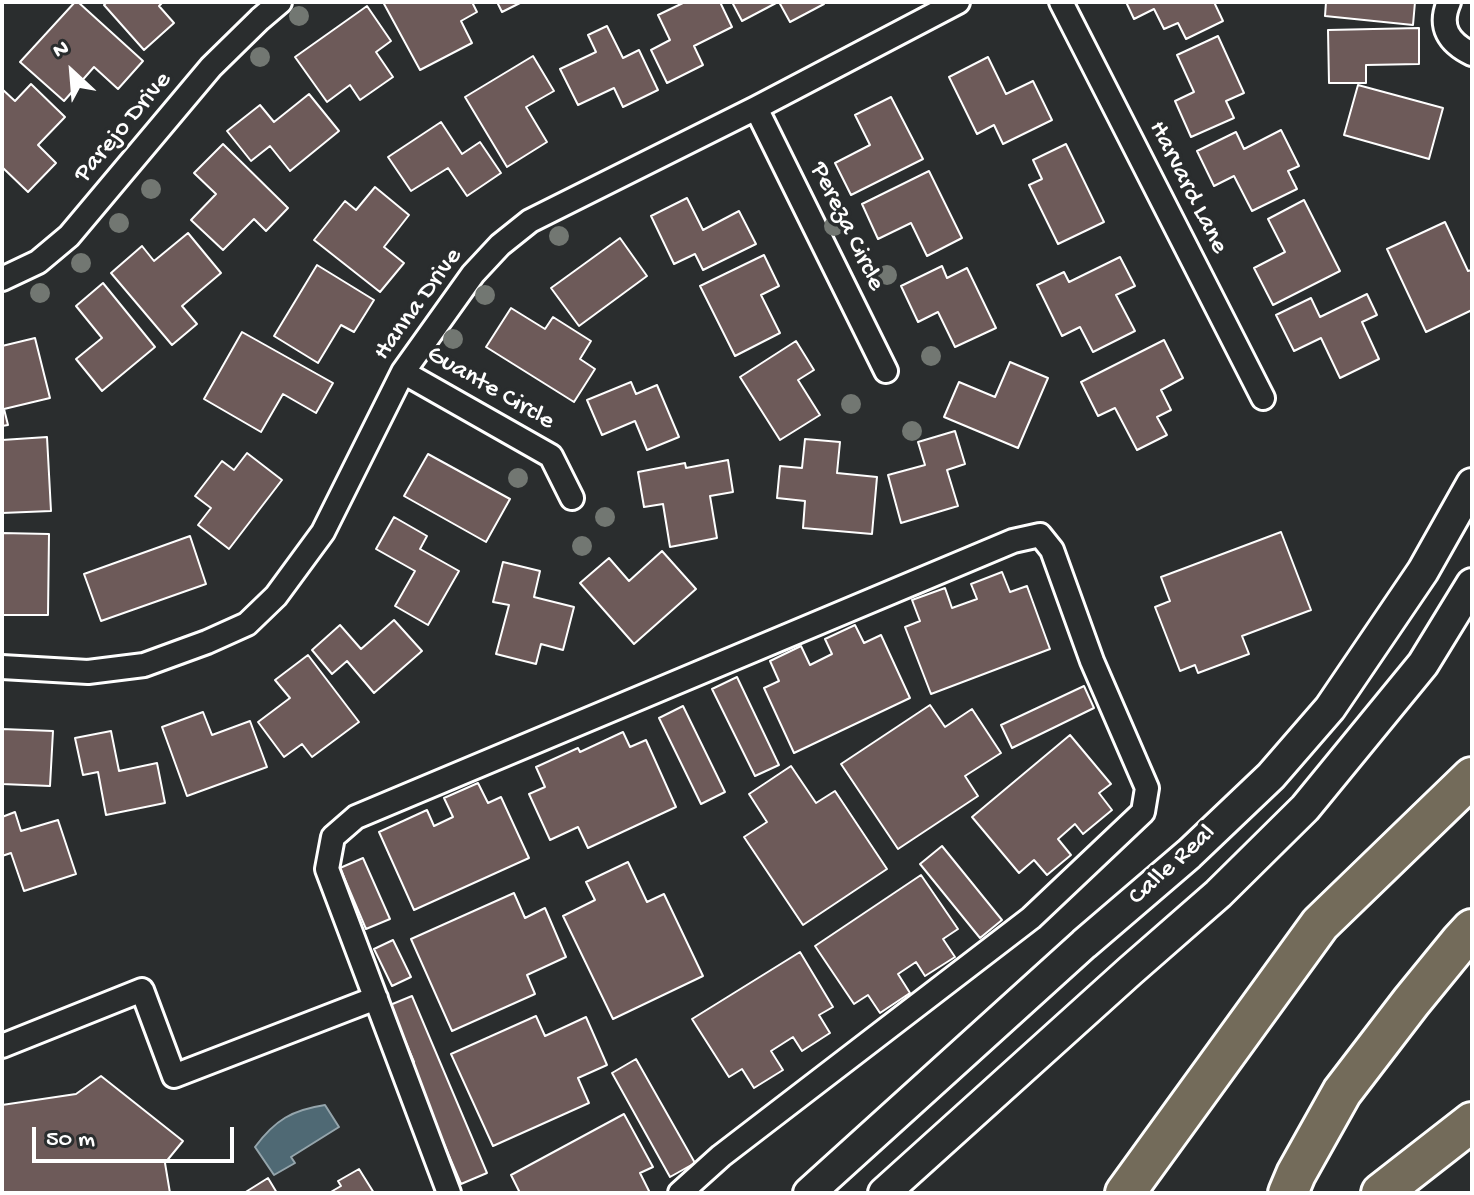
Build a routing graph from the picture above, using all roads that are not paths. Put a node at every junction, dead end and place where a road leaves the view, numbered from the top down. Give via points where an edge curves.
1 (280, 2) edge
2 (958, 2) edge
3 (1061, 2) edge
4 (1449, 2) edge
5 (1472, 54) edge
6 (756, 108) junction
7 (2, 279) edge
8 (886, 371) dead end
9 (403, 372) junction
10 (1263, 398) dead end
11 (1472, 484) edge
12 (572, 498) dead end
13 (1472, 584) edge
14 (2, 667) edge
15 (1472, 777) edge
16 (1472, 929) edge
17 (376, 998) junction
18 (2, 1046) edge
19 (1472, 1122) edge
20 (449, 1193) edge
21 (680, 1193) edge
22 (809, 1193) edge
23 (884, 1193) edge
24 (1125, 1193) edge
25 (1288, 1193) edge
26 (1381, 1193) edge

1 - 7 street, Parejo Drive via 211,67 69,236 38,262
2 - 6 street, Hanna Drive
3 - 10 street, Harvard Lane
4 - 5 street via 1445,28
6 - 8 street, Pereza Circle
6 - 9 street, Hanna Drive via 530,221 473,274
9 - 12 street, Guante Circle via 551,456
9 - 14 street, Hanna Drive via 323,532 276,596 247,624 144,665 88,672
11 - 22 main road, Calle Real via 1423,571 1330,708 1271,776
13 - 23 main road, Calle Real via 1423,664 1305,808 1218,894
15 - 24 highway via 1320,924
16 - 25 highway via 1342,1092
17 - 18 street via 174,1076 142,990
17 - 20 street
17 - 21 street via 327,869 333,837 356,817 1013,541 1040,535 1052,550 1147,788 1143,812 1031,918
19 - 26 highway

